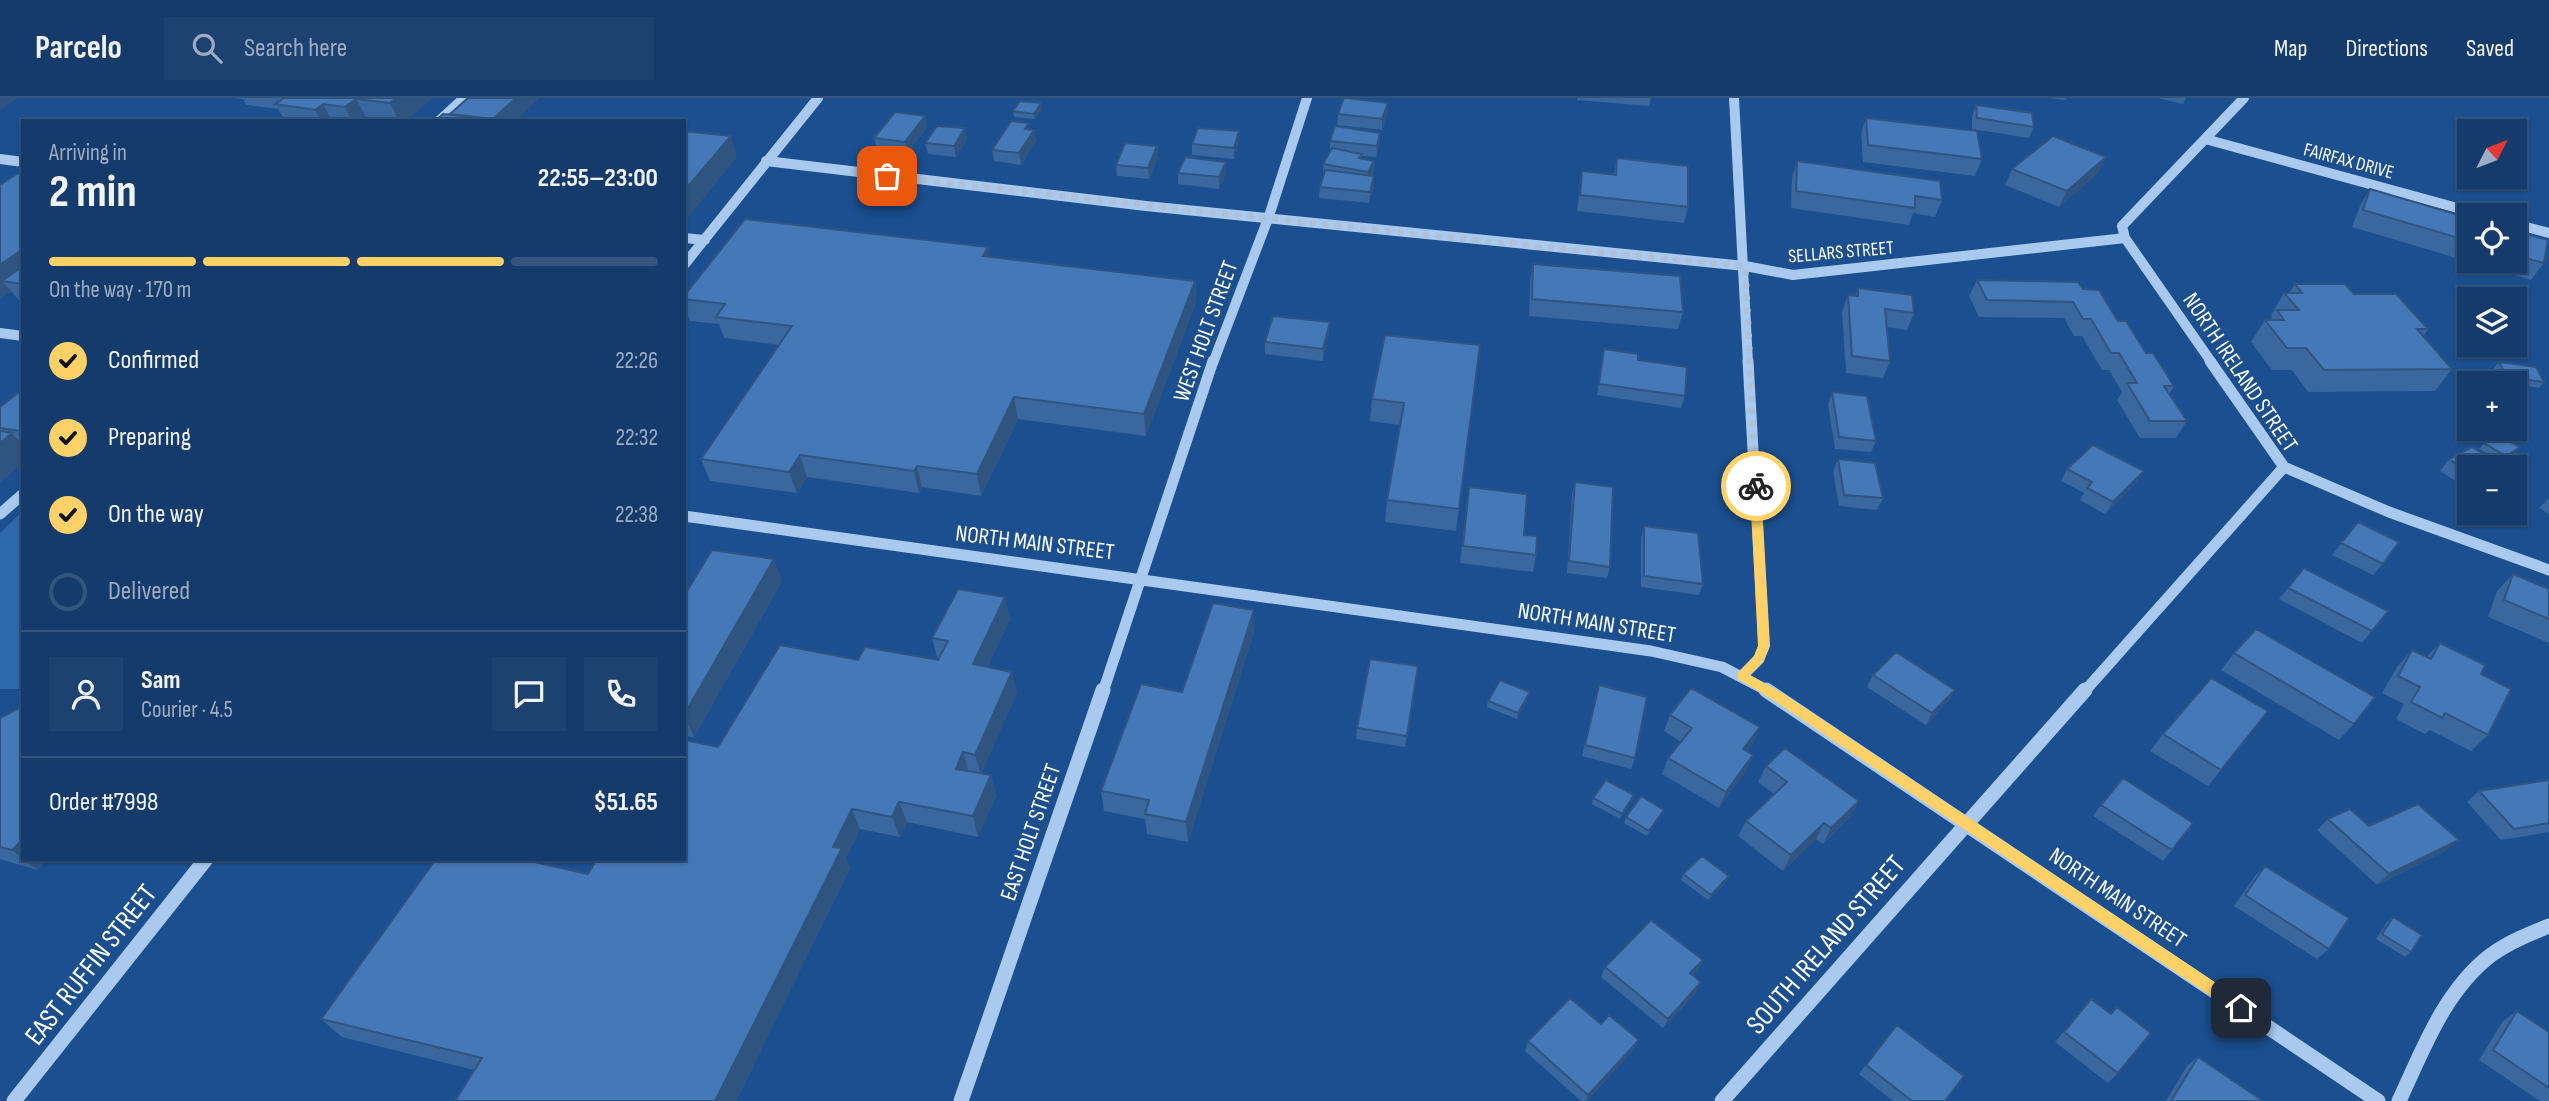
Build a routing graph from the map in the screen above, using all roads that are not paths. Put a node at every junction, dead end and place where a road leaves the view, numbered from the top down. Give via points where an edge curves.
1 (464, 98) edge
2 (817, 98) edge
3 (1307, 98) edge
4 (1734, 98) edge
5 (2244, 98) edge
6 (441, 119) edge
7 (2205, 139) junction
8 (0, 159) edge
9 (766, 161) junction
10 (21, 162) edge
11 (2457, 208) edge
12 (1269, 216) junction
13 (2527, 227) edge
14 (2549, 233) edge
15 (686, 238) edge
16 (2125, 238) junction
17 (705, 240) junction
18 (686, 263) edge
19 (1745, 266) junction
20 (0, 333) edge
21 (21, 336) edge
22 (2284, 467) junction
23 (21, 496) edge
24 (0, 514) edge
25 (686, 516) edge
26 (2549, 570) edge
27 (1142, 578) junction
28 (1742, 676) junction
29 (1968, 822) junction
30 (204, 861) edge
31 (2549, 926) edge
32 (14, 1101) edge
33 (961, 1101) edge
34 (1722, 1101) edge
35 (2378, 1101) edge
36 (2399, 1101) edge

1 - 6 street
2 - 9 street
3 - 12 street, WEST HOLT STREET
4 - 19 street
5 - 7 street
7 - 11 street, FAIRFAX DRIVE
7 - 16 street via 2129,216 2122,226
8 - 10 street
9 - 12 street, SELLARS STREET
9 - 17 street
12 - 19 street, SELLARS STREET
12 - 27 street, WEST HOLT STREET via 1208,375
13 - 14 street
15 - 17 street
16 - 19 street, SELLARS STREET via 1801,275
16 - 22 street, NORTH IRELAND STREET
17 - 18 street
19 - 28 street via 1764,646 1759,659
20 - 21 street
22 - 26 street via 2389,512
22 - 29 street, NORTH IRELAND STREET
23 - 24 street
25 - 27 street, NORTH MAIN STREET
27 - 28 street, NORTH MAIN STREET via 1651,651
27 - 33 street, EAST HOLT STREET
28 - 29 street, NORTH MAIN STREET
29 - 34 street, SOUTH IRELAND STREET
29 - 35 street, NORTH MAIN STREET
30 - 32 street, EAST RUFFIN STREET
31 - 36 street via 2495,951 2471,971 2455,991

